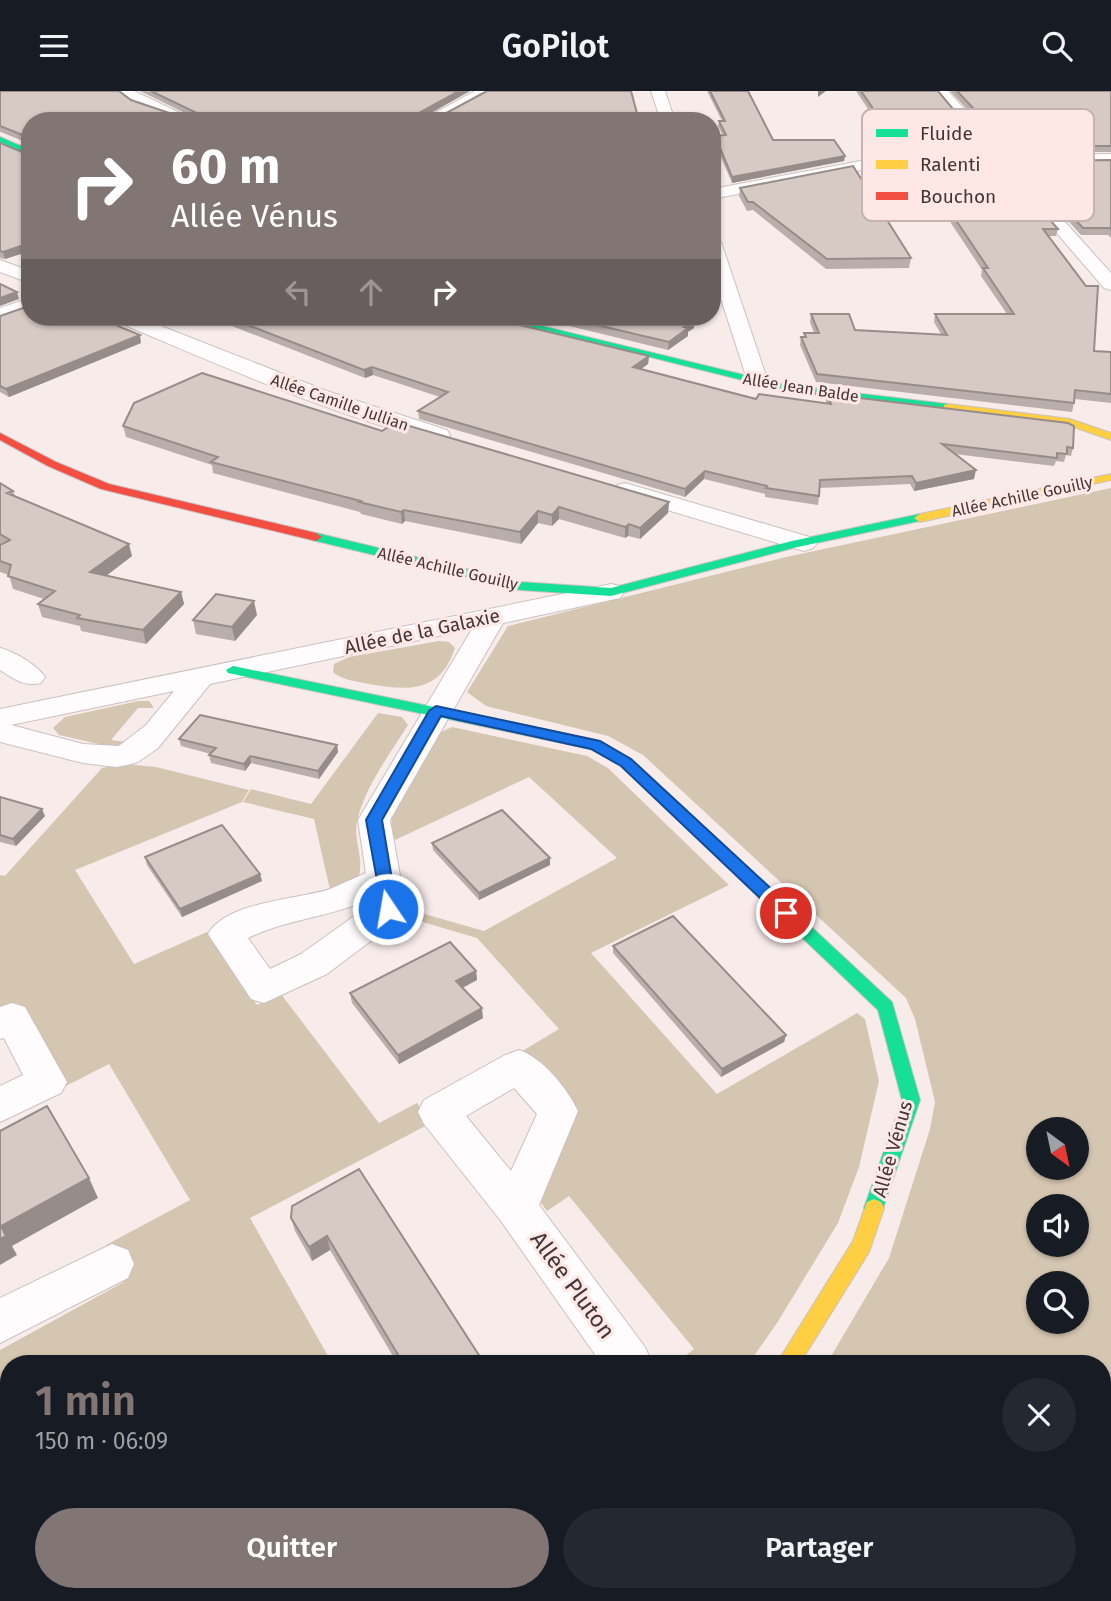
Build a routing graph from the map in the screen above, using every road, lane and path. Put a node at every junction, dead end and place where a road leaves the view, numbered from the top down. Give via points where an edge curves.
1 (124, 91) edge
2 (486, 91) edge
3 (658, 91) edge
4 (941, 91) edge
5 (957, 109) edge
6 (168, 112) edge
7 (445, 112) edge
8 (665, 112) edge
9 (0, 139) edge
10 (21, 149) edge
11 (862, 166) edge
12 (721, 192) edge
13 (1056, 221) edge
14 (0, 265) edge
15 (721, 269) edge
16 (21, 274) edge
17 (1111, 284) edge
18 (21, 308) edge
19 (0, 315) edge
20 (143, 326) edge
21 (531, 326) edge
22 (752, 381) junction
23 (0, 436) edge
24 (1111, 437) edge
25 (465, 443) edge
26 (1111, 477) edge
27 (609, 485) edge
28 (804, 543) junction
29 (611, 592) junction
30 (494, 616) junction
31 (0, 657) edge
32 (233, 670) junction
33 (201, 676) junction
34 (31, 677) dead end
35 (436, 711) junction
36 (0, 718) edge
37 (0, 732) edge
38 (382, 880) dead end
39 (0, 1024) edge
40 (0, 1105) edge
41 (516, 1208) dead end
42 (112, 1265) dead end
43 (0, 1321) edge
44 (623, 1355) edge
45 (793, 1355) edge

1 - 6 street
2 - 7 street
3 - 8 street
4 - 5 street
9 - 10 street
11 - 12 street
13 - 17 street
14 - 16 street
15 - 22 street via 755,373
18 - 19 street
20 - 25 street, Allée Camille Jullian via 250,371
21 - 22 street, Allée Jean Balde
22 - 24 street, Allée Jean Balde via 1070,422
23 - 29 street, Allée Achille Gouilly via 105,487 520,586
26 - 28 street, Allée Achille Gouilly
27 - 28 street
28 - 29 street, Allée Achille Gouilly
29 - 30 street, Allée de la Galaxie
30 - 32 street, Allée de la Galaxie
30 - 35 street
31 - 34 street
32 - 33 street, Allée de la Galaxie
32 - 35 street, Allée de la Galaxie
33 - 36 street, Allée de la Galaxie
33 - 37 street via 147,742 127,755 101,757
35 - 38 street via 374,820
35 - 45 street, Allée Vénus via 595,745 626,762 886,1007 911,1100 862,1245
39 - 40 street via 12,1018 47,1082
41 - 44 street, Allée Pluton
42 - 43 street

